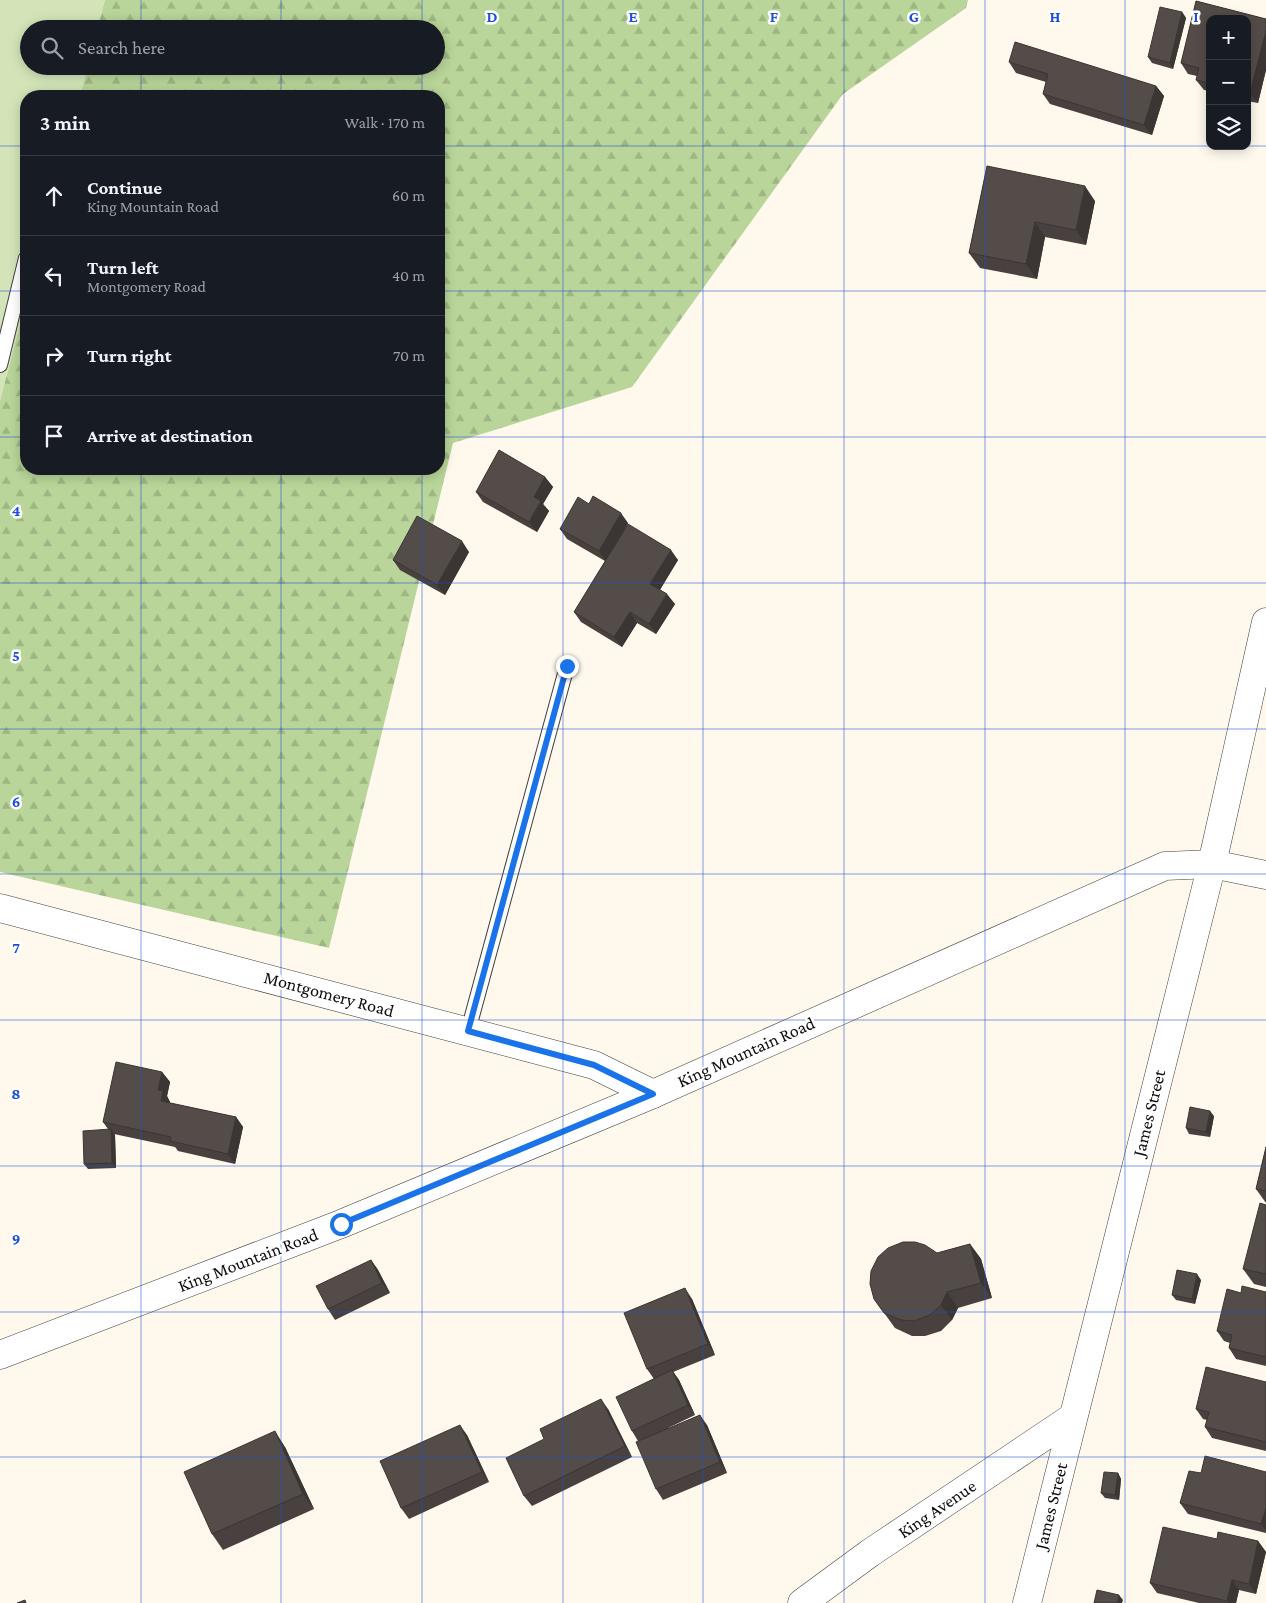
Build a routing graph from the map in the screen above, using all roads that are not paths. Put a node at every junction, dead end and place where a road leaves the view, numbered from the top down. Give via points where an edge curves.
1 (20, 283) edge
2 (0, 366) edge
3 (1266, 622) edge
4 (567, 666) dead end
5 (1212, 864) junction
6 (1266, 875) edge
7 (0, 908) edge
8 (468, 1031) junction
9 (653, 1094) junction
10 (0, 1355) edge
11 (1073, 1417) junction
12 (802, 1603) edge
13 (1027, 1603) edge

1 - 2 lane
3 - 5 street, James Street
4 - 8 lane
5 - 6 street, King Mountain Road
5 - 9 street, King Mountain Road via 1165,866
5 - 11 street, James Street
7 - 8 street, Montgomery Road
8 - 9 street, Montgomery Road via 594,1065
9 - 10 street, King Mountain Road via 341,1224
11 - 12 street, King Avenue
11 - 13 street, James Street

